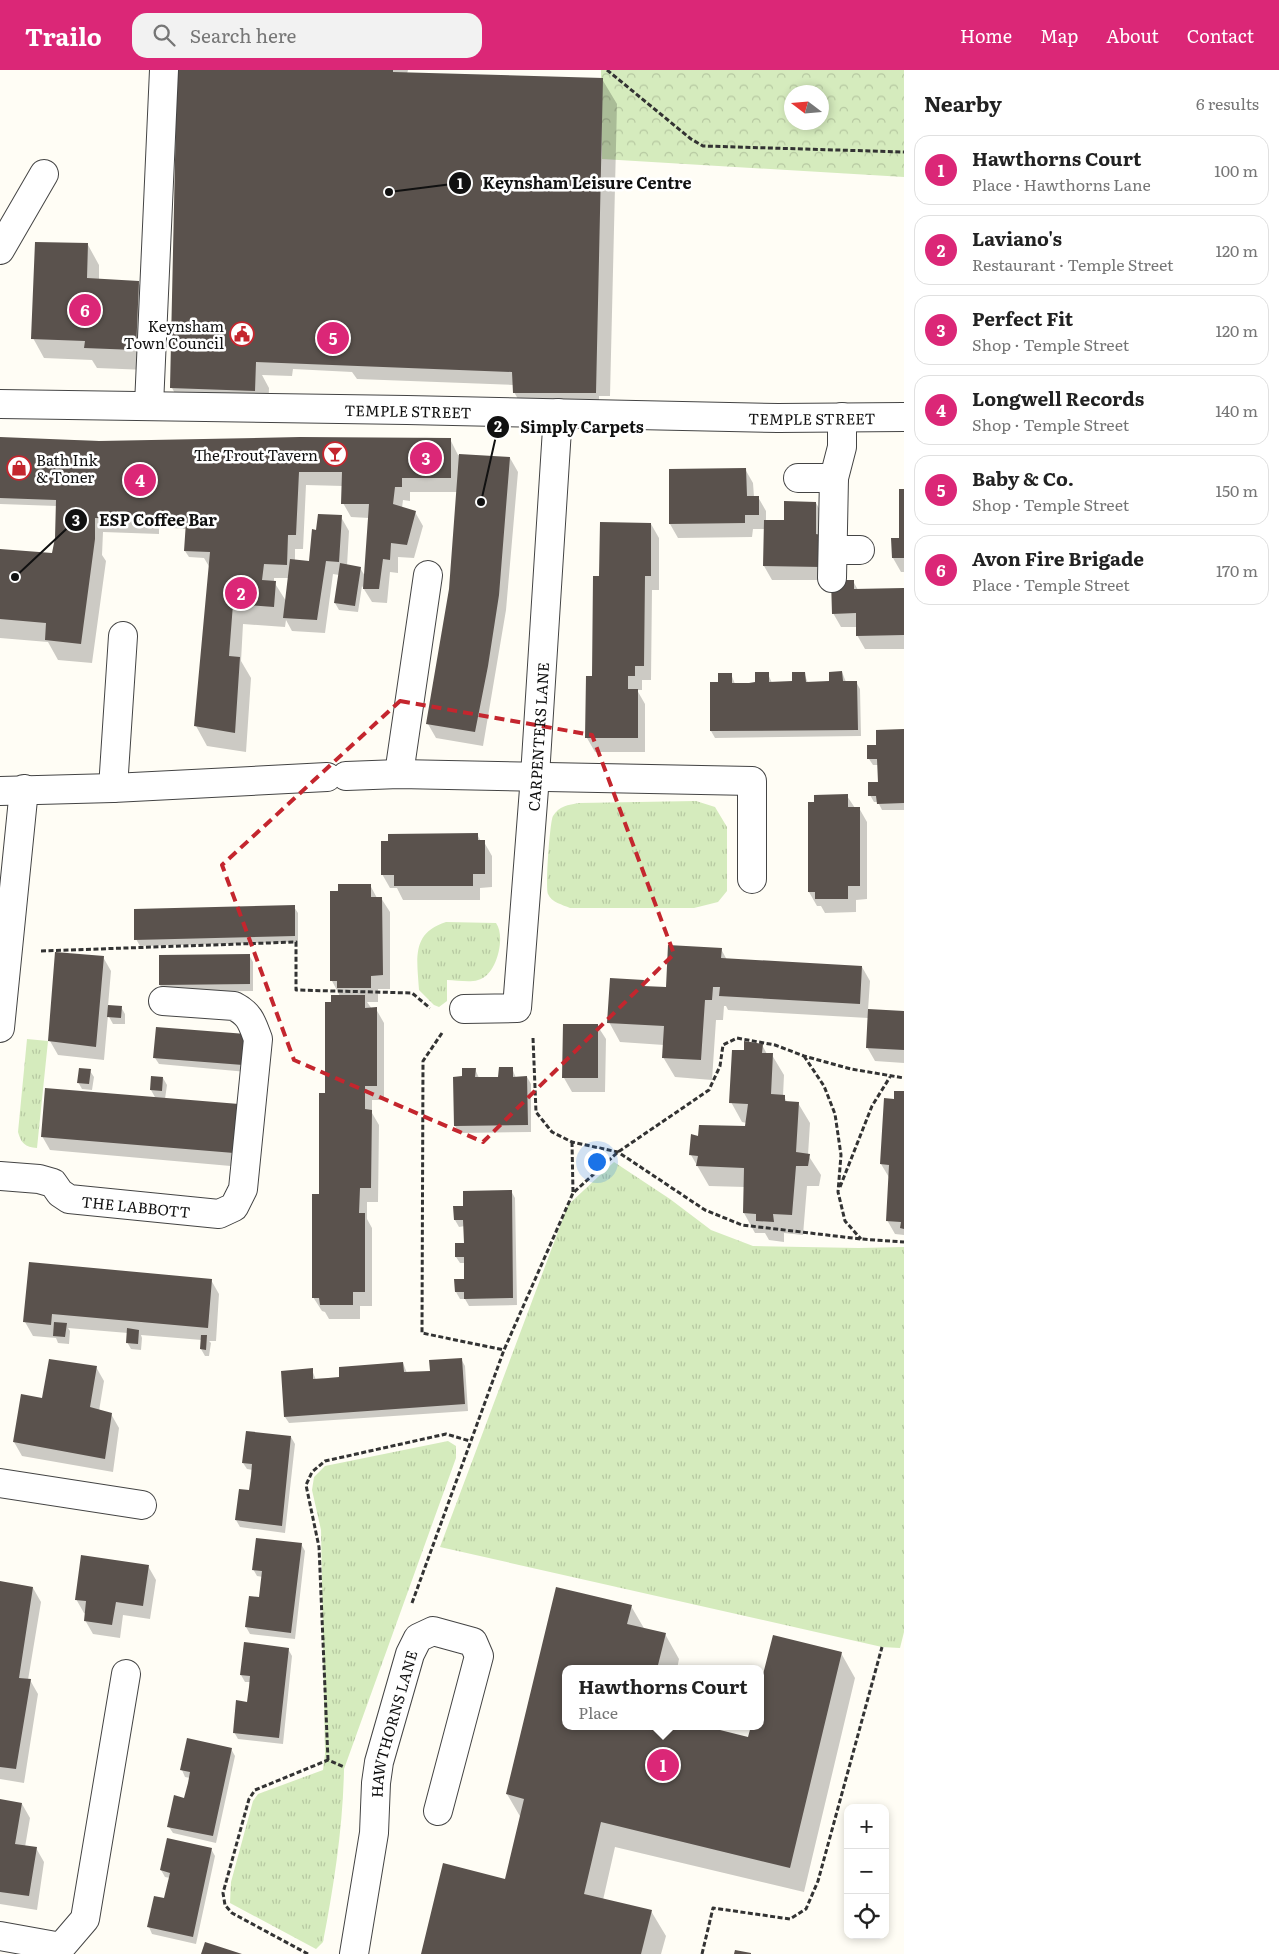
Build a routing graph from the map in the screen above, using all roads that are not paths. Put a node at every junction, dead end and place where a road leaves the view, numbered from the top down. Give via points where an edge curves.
1 (164, 70) edge
2 (44, 174) dead end
3 (0, 250) edge
4 (0, 404) edge
5 (148, 406) junction
6 (558, 414) junction
7 (904, 417) edge
8 (842, 418) junction
9 (798, 478) dead end
10 (834, 478) junction
11 (833, 550) junction
12 (860, 550) dead end
13 (428, 575) dead end
14 (832, 578) dead end
15 (123, 636) dead end
16 (399, 774) junction
17 (535, 776) junction
18 (113, 788) junction
19 (12, 790) edge
20 (752, 879) dead end
21 (163, 1001) dead end
22 (464, 1008) dead end
23 (0, 1028) edge
24 (0, 1176) edge
25 (0, 1483) edge
26 (142, 1506) dead end
27 (126, 1674) dead end
28 (438, 1811) dead end
29 (0, 1936) edge
30 (354, 1954) edge

1 - 5 street
2 - 3 street
4 - 5 street, TEMPLE STREET
5 - 6 street, TEMPLE STREET
6 - 8 street, TEMPLE STREET
6 - 17 street, CARPENTERS LANE
7 - 8 street, TEMPLE STREET
8 - 10 street via 842,447
9 - 10 street
10 - 11 street
11 - 12 street
11 - 14 street
13 - 16 street
15 - 18 street
16 - 17 street
16 - 18 street
17 - 20 street via 752,781
17 - 22 street, CARPENTERS LANE via 517,1008
18 - 19 street
19 - 23 street via 7,952
21 - 24 street, THE LABBOTT via 234,1006 245,1012 258,1039 243,1189 234,1207 219,1214 69,1199 53,1183
25 - 26 street
27 - 29 street via 85,1919 61,1947
28 - 30 street, HAWTHORNS LANE via 479,1656 472,1642 433,1631 418,1638 410,1654 379,1762 374,1833

